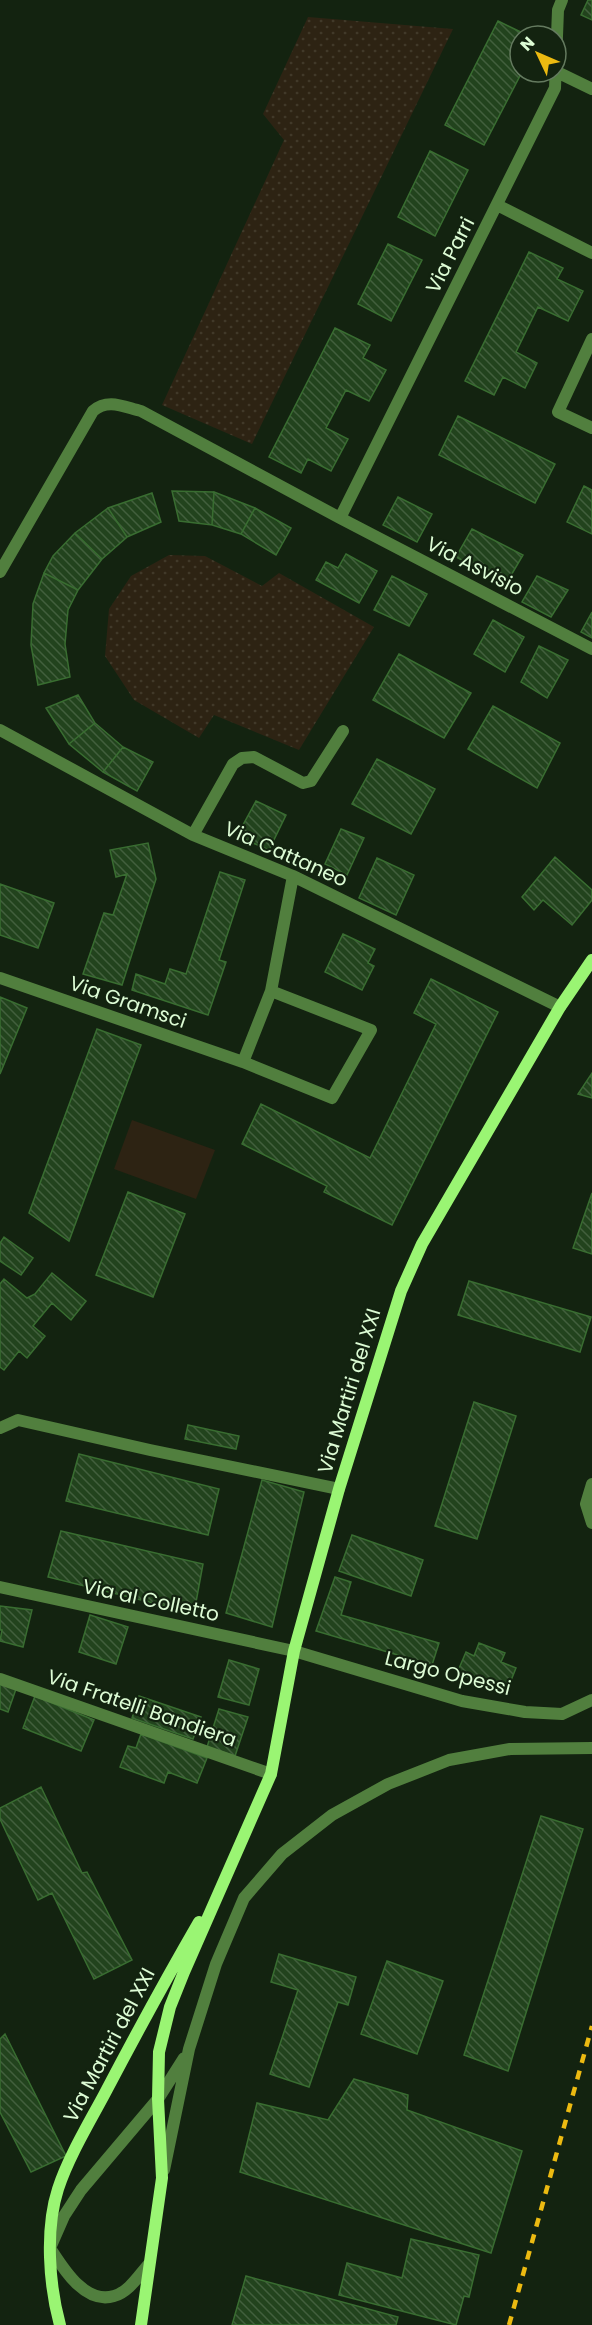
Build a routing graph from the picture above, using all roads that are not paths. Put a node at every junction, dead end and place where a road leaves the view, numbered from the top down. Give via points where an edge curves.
1 (562, 0) edge
2 (558, 24) edge
3 (568, 77) edge
4 (556, 84) edge
5 (592, 89) edge
6 (497, 205) junction
7 (592, 253) edge
8 (592, 339) edge
9 (592, 428) edge
10 (340, 518) junction
11 (0, 572) edge
12 (592, 649) edge
13 (0, 730) edge
14 (343, 731) dead end
15 (193, 835) junction
16 (293, 876) junction
17 (592, 960) edge
18 (0, 978) edge
19 (271, 991) junction
20 (560, 1007) junction
21 (243, 1062) junction
22 (0, 1428) edge
23 (592, 1484) edge
24 (339, 1489) junction
25 (592, 1523) edge
26 (0, 1587) edge
27 (294, 1651) junction
28 (0, 1679) edge
29 (592, 1700) edge
30 (592, 1748) edge
31 (271, 1774) junction
32 (230, 1869) junction
33 (189, 2049) junction
34 (158, 2099) junction
35 (162, 2178) junction
36 (50, 2248) junction
37 (149, 2264) junction
38 (60, 2325) edge
39 (141, 2325) edge

1 - 2 street, Via Parri
3 - 5 street
4 - 6 street, Via Parri
6 - 7 street
6 - 10 street, Via Parri
8 - 9 street via 558,412
10 - 11 street, Via Asvisio via 141,411 108,403 93,411
10 - 12 street, Via Asvisio
13 - 15 street, Via Cattaneo
14 - 15 street via 311,781 303,783 254,757 233,764
15 - 16 street, Via Cattaneo
16 - 19 street
16 - 20 street, Via Cattaneo
17 - 20 street, Via Martiri del XXI
18 - 21 street, Via Gramsci
19 - 21 street
19 - 21 street, Via Gramsci via 371,1030 333,1098
20 - 24 street, Via Martiri del XXI via 422,1244 401,1291
22 - 24 street via 18,1420
23 - 25 street via 586,1504
24 - 27 street, Via Martiri del XXI
26 - 27 street, Via al Colletto
27 - 29 street, Largo Opessi via 462,1701 525,1712 562,1713
27 - 31 street, Via Martiri del XXI
28 - 31 street, Via Fratelli Bandiera
30 - 33 street via 510,1749 449,1760 388,1784 332,1815 282,1854 244,1898 216,1964
31 - 32 street, Via Martiri del XXI
32 - 34 street, Via Martiri del XXI via 170,2007 159,2052
32 - 36 street, Via Martiri del XXI via 164,1981 82,2136 58,2189
33 - 34 street, Via Martiri del XXI
33 - 35 street, Via Martiri del XXI
34 - 35 street, Via Martiri del XXI
34 - 36 street, Via Martiri del XXI via 81,2190
35 - 37 street, Via Martiri del XXI
36 - 37 street via 64,2271 96,2295 114,2296 132,2285
36 - 38 street, Via Martiri del XXI
37 - 39 street, Via Martiri del XXI

